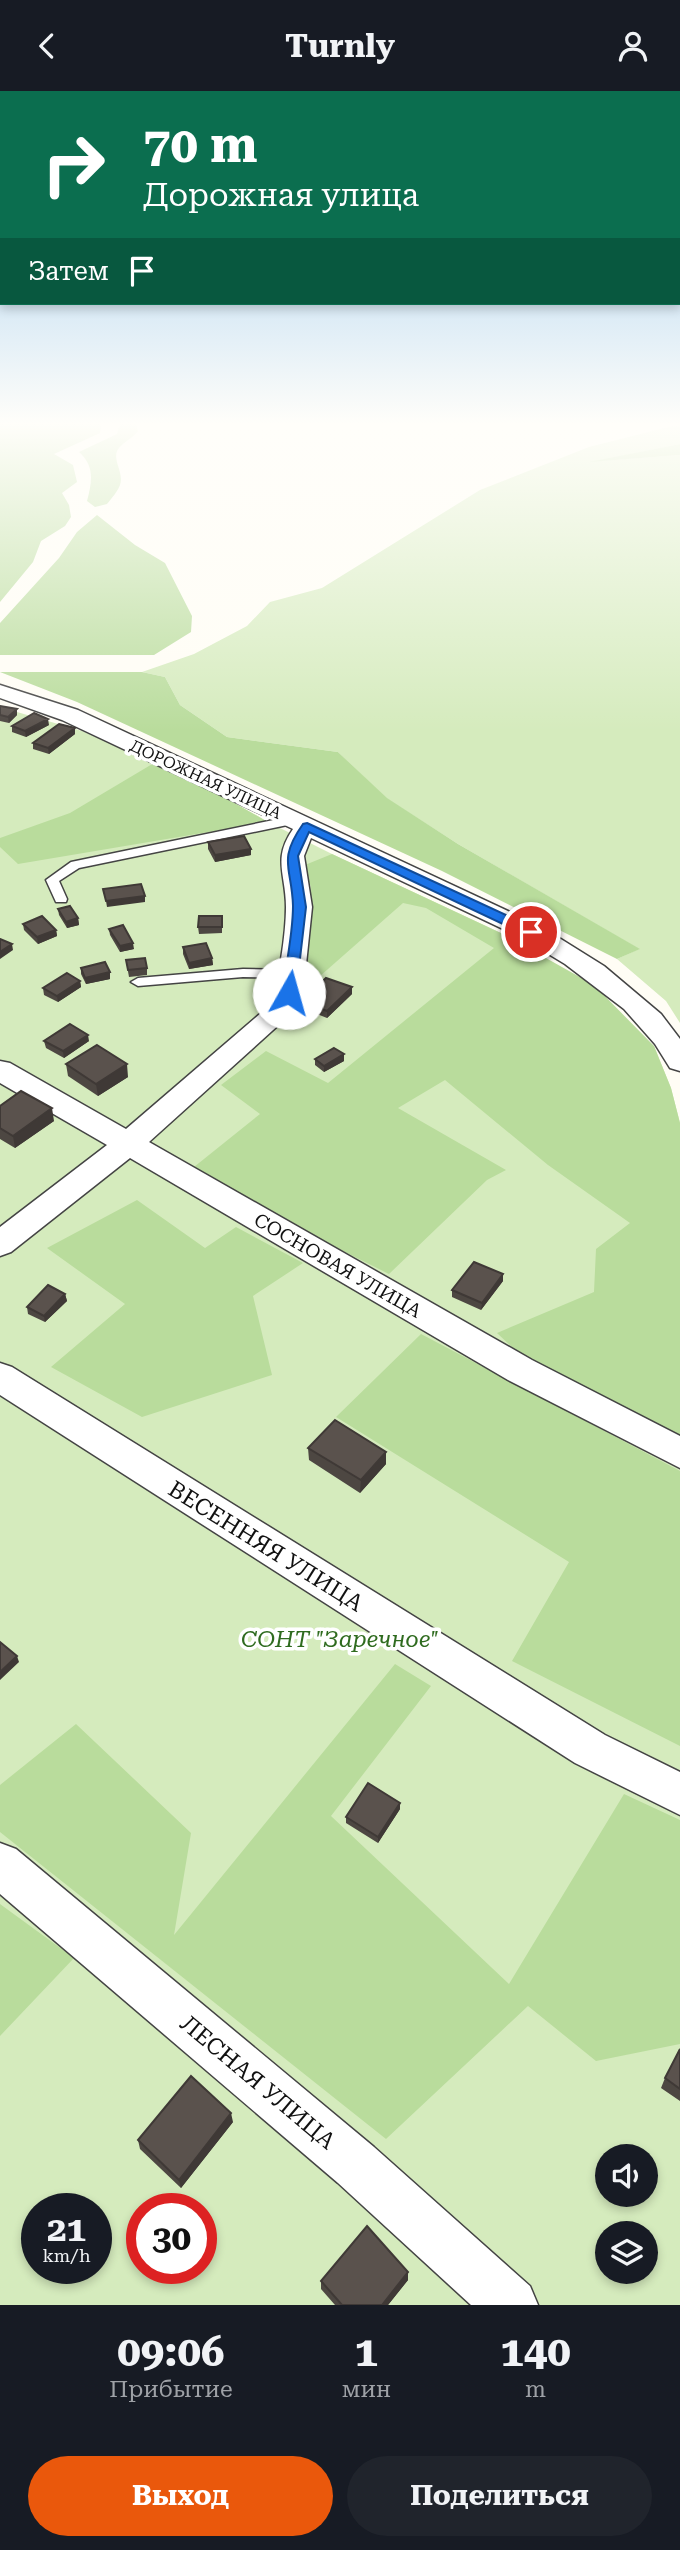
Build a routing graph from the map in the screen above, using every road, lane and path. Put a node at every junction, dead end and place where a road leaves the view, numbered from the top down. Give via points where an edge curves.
1 (0, 691) edge
2 (300, 823) junction
3 (61, 899) dead end
4 (292, 974) junction
5 (138, 982) dead end
6 (680, 1062) edge
7 (0, 1070) edge
8 (130, 1143) junction
9 (0, 1244) edge
10 (0, 1377) edge
11 (680, 1453) edge
12 (680, 1794) edge
13 (0, 1865) edge
14 (511, 2305) edge

1 - 2 street, ДОРОЖНАЯ УЛИЦА via 70,715
2 - 3 lane via 75,865 52,880
2 - 4 street via 292,856 299,907
2 - 6 street, ДОРОЖНАЯ УЛИЦА via 531,932 594,969 651,1019
4 - 5 lane via 243,972
4 - 8 street via 279,1012
7 - 8 street, СОСНОВАЯ УЛИЦА
8 - 9 street
8 - 11 street, СОСНОВАЯ УЛИЦА via 520,1370
10 - 12 street, ВЕСЕННЯЯ УЛИЦА via 590,1749
13 - 14 street, ЛЕСНАЯ УЛИЦА via 345,2156

